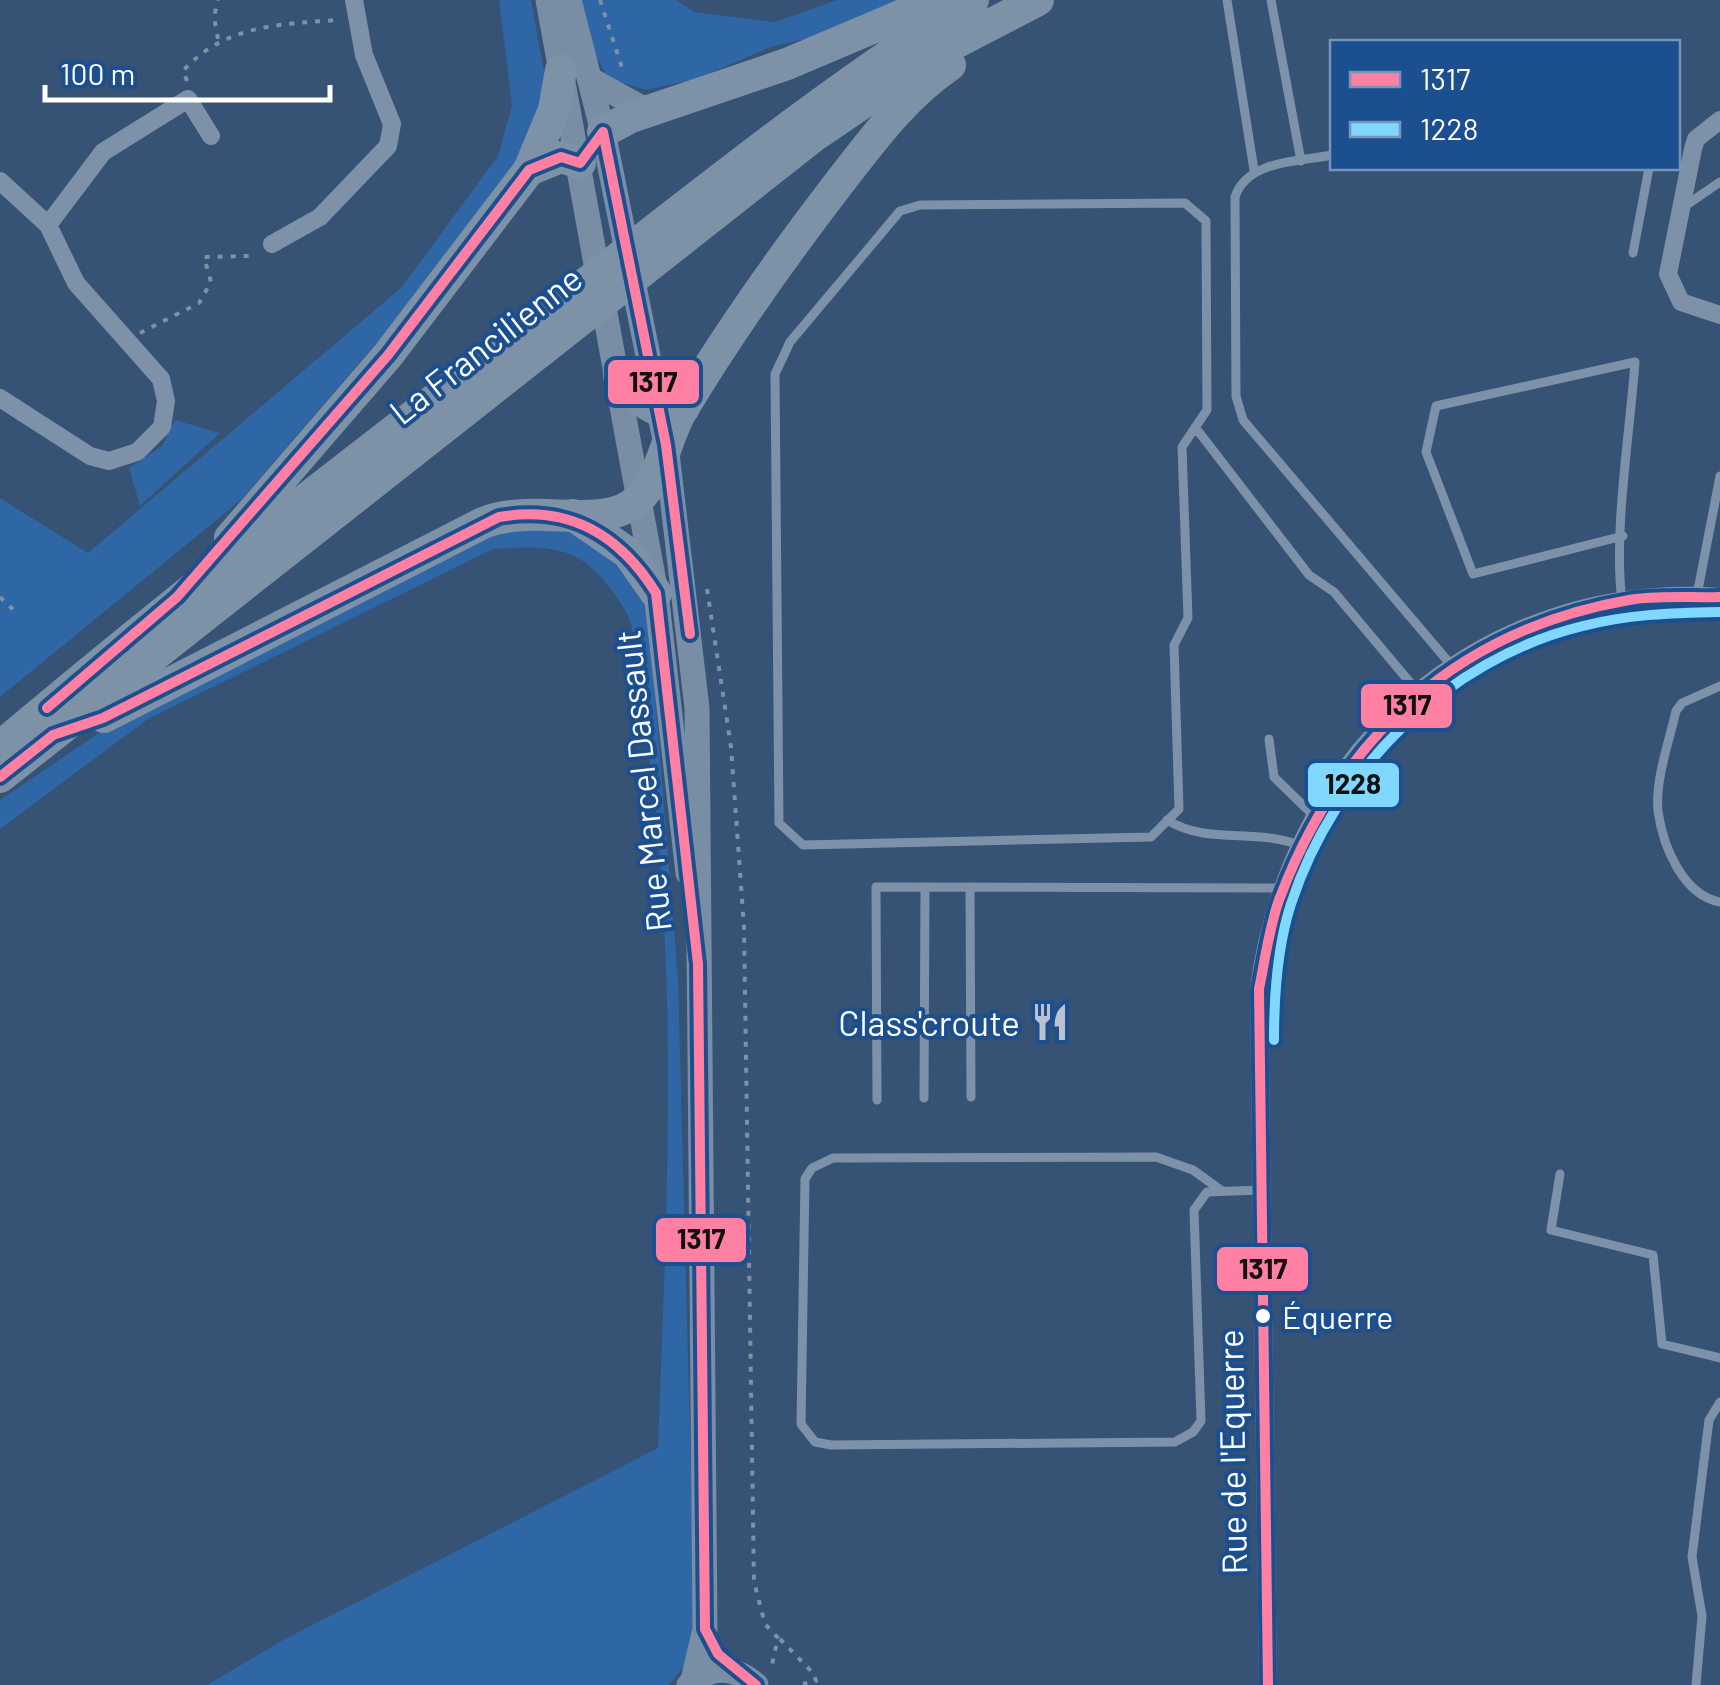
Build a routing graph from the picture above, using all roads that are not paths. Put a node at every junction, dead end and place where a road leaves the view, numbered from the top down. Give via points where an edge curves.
1 (548, 0) edge
2 (569, 0) edge
3 (938, 0) edge
4 (973, 0) edge
5 (1038, 0) edge
6 (1048, 0) edge
7 (1227, 0) edge
8 (1271, 0) edge
9 (356, 9) edge
10 (576, 75) junction
11 (647, 111) junction
12 (1720, 120) edge
13 (603, 132) junction
14 (211, 136) dead end
15 (1330, 155) edge
16 (1300, 161) junction
17 (580, 163) junction
18 (529, 170) junction
19 (1254, 170) junction
20 (1648, 170) edge
21 (0, 181) edge
22 (1720, 182) edge
23 (1680, 210) junction
24 (48, 226) junction
25 (272, 244) dead end
26 (1633, 253) dead end
27 (1720, 315) edge
28 (618, 371) junction
29 (0, 398) edge
30 (671, 409) junction
31 (1195, 427) junction
32 (666, 445) junction
33 (1720, 476) edge
34 (639, 498) junction
35 (573, 515) junction
36 (1622, 536) junction
37 (656, 593) junction
38 (1698, 595) junction
39 (1720, 596) edge
40 (177, 597) junction
41 (1622, 601) junction
42 (1452, 666) junction
43 (1720, 686) edge
44 (1418, 692) junction
45 (54, 735) junction
46 (1269, 739) dead end
47 (0, 747) edge
48 (0, 777) edge
49 (1314, 816) junction
50 (1167, 820) junction
51 (1298, 845) junction
52 (925, 887) junction
53 (970, 887) junction
54 (1280, 888) junction
55 (1720, 902) edge
56 (698, 964) junction
57 (971, 1097) dead end
58 (924, 1098) dead end
59 (877, 1100) dead end
60 (1560, 1174) dead end
61 (1261, 1190) junction
62 (1222, 1191) junction
63 (1720, 1358) edge
64 (1720, 1402) edge
65 (705, 1629) junction
66 (754, 1677) edge
67 (691, 1683) edge
68 (1268, 1685) edge
69 (1696, 1685) edge

1 - 10 street, Rue Marcel Dassault
2 - 10 street, Rue Marcel Dassault
3 - 11 highway via 752,77
4 - 40 highway, La Francilienne via 863,70
5 - 45 highway, La Francilienne via 936,52 814,136
6 - 30 highway via 943,70 897,110
7 - 19 lane
8 - 16 lane
9 - 25 street via 364,55 392,124 388,146 320,217
10 - 11 street
10 - 13 street, Rue Marcel Dassault
10 - 17 street, Rue Marcel Dassault
10 - 18 highway
11 - 13 highway
12 - 23 street via 1696,139
13 - 17 street
13 - 30 street, Rue Marcel Dassault via 644,347
14 - 24 street via 188,99 103,152
15 - 16 lane
16 - 19 lane
17 - 18 highway via 552,158
17 - 28 street, Rue Marcel Dassault
18 - 40 highway via 388,355
19 - 42 lane via 1234,197 1236,396 1243,420
20 - 26 lane
21 - 24 street
22 - 23 lane
23 - 27 street via 1671,286 1681,302
24 - 29 street via 76,284 161,379 162,427 138,452 110,461 90,456
28 - 30 highway via 635,395
28 - 34 street, Rue Marcel Dassault
30 - 32 highway
31 - 44 lane via 1309,575 1334,592
31 - 50 lane via 1182,447 1188,618 1174,645 1179,809
31 - 50 lane via 1207,410 1206,221 1185,203 900,210 790,342 775,374 779,823 803,845 1150,837
32 - 34 highway
32 - 56 street, Rue Marcel Dassault via 700,751
33 - 38 lane
34 - 35 highway via 614,513
34 - 37 street, Rue Marcel Dassault
35 - 37 highway via 628,553
35 - 45 highway via 514,513 483,523 103,718
36 - 36 lane via 1635,362 1436,406 1426,452 1473,574
36 - 41 lane
37 - 56 street, Rue Marcel Dassault
38 - 39 street, Rue de l'Equerre
38 - 41 street, Rue de l'Equerre
40 - 47 highway, La Francilienne
41 - 42 street, Rue de l'Equerre via 1544,620
42 - 44 street, Rue de l'Equerre
43 - 55 lane via 1676,711 1658,809 1682,876 1698,896
44 - 49 street, Rue de l'Equerre via 1346,764
45 - 48 highway, La Francilienne
46 - 49 lane via 1274,777
49 - 51 street, Rue de l'Equerre
50 - 51 lane via 1190,834 1278,837
51 - 54 street, Rue de l'Equerre
52 - 53 lane
52 - 58 lane
52 - 59 lane via 876,887
53 - 54 lane
53 - 57 lane
54 - 61 street, Rue de l'Equerre via 1259,989
56 - 65 street, Rue Marcel Dassault
60 - 63 lane via 1552,1230 1653,1255 1662,1344
61 - 62 lane
61 - 68 street, Rue de l'Equerre
62 - 62 lane via 1194,1170 1156,1157 832,1158 812,1168 805,1180 802,1424 815,1442 831,1445 1175,1442 1201,1421 1194,1210 1207,1192
64 - 69 lane via 1709,1420 1692,1557 1702,1616
65 - 66 street via 718,1654
65 - 67 street, Rue Marcel Dassault
66 - 67 street via 717,1670

